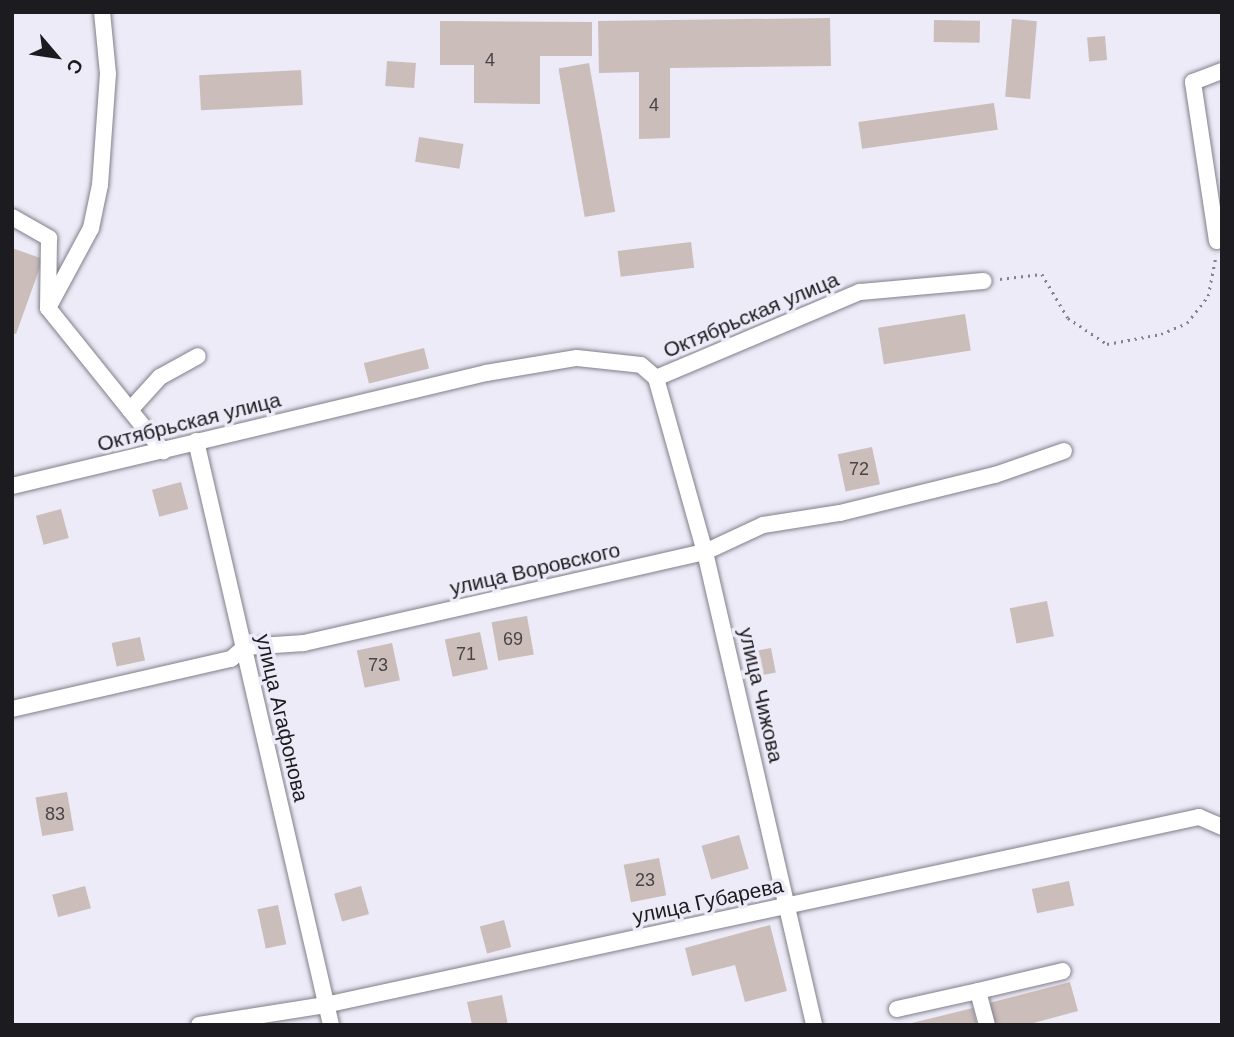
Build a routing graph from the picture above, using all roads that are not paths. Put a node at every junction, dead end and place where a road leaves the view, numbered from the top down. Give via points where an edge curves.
1 (102, 12) edge
2 (1222, 71) edge
3 (12, 217) edge
4 (1217, 241) road end
5 (984, 281) road end
6 (48, 308) junction
7 (198, 356) dead end
8 (656, 378) junction
9 (130, 410) junction
10 (196, 441) junction
11 (163, 451) junction
12 (1064, 451) dead end
13 (12, 486) edge
14 (705, 552) junction
15 (245, 647) junction
16 (12, 709) edge
17 (1222, 827) edge
18 (789, 905) junction
19 (1063, 971) dead end
20 (978, 991) junction
21 (325, 1005) junction
22 (897, 1009) dead end
23 (200, 1025) edge
24 (331, 1025) edge
25 (814, 1025) edge
26 (986, 1025) edge

1 - 6 street via 108,74 100,185 90,228
2 - 4 street via 1193,82
3 - 6 street via 49,238
5 - 8 street, Октябрьская улица via 860,292
6 - 9 street
7 - 9 street via 160,377
8 - 10 street, Октябрьская улица via 641,365 577,358 486,373
8 - 14 street, улица Чижова
9 - 11 street
10 - 11 street, Октябрьская улица
10 - 15 street, улица Агафонова
11 - 13 street, Октябрьская улица
12 - 14 street, улица Воровского via 995,475 840,513 763,525
14 - 15 street, улица Воровского via 304,643
14 - 18 street, улица Чижова
15 - 16 street, улица Воровского via 232,659
15 - 21 street, улица Агафонова
17 - 18 street, улица Губарева via 1199,817
18 - 21 street, улица Губарева
18 - 25 street, улица Чижова
19 - 20 street
20 - 22 street
20 - 26 street
21 - 23 street, улица Губарева
21 - 24 street, улица Агафонова

